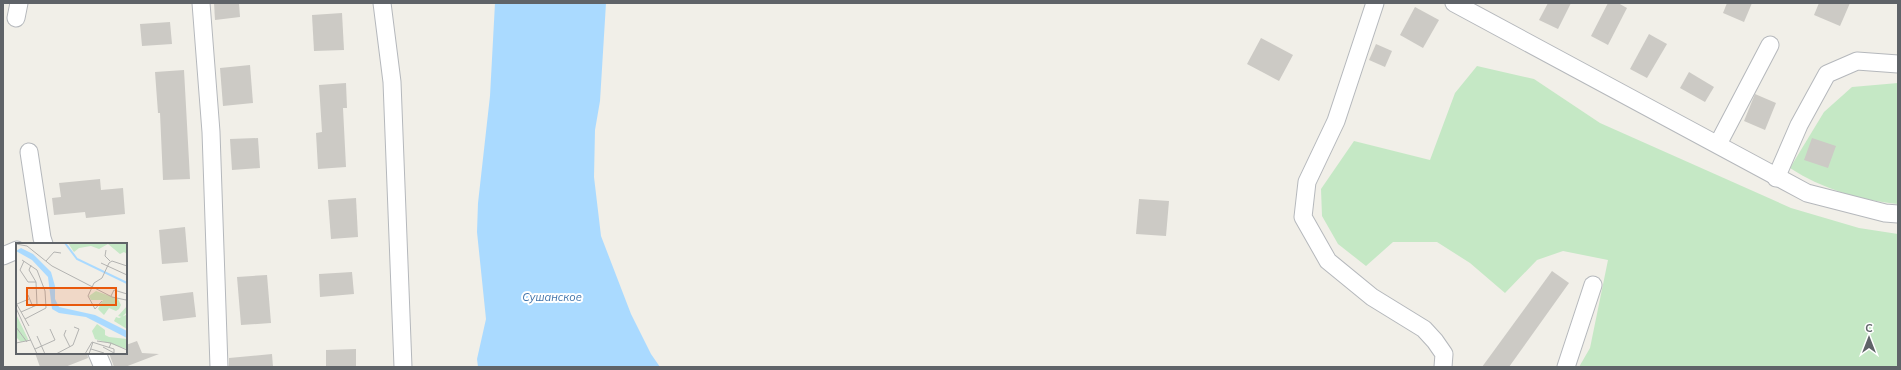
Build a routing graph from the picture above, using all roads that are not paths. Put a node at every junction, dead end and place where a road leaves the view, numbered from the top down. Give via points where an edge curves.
1 (201, 3) edge
2 (382, 3) edge
3 (1375, 3) edge
4 (1454, 3) edge
5 (1770, 45) dead end
6 (1898, 64) edge
7 (1718, 144) junction
8 (28, 152) dead end
9 (1776, 178) junction
10 (1898, 214) edge
11 (39, 242) edge
12 (16, 250) edge
13 (3, 256) edge
14 (1592, 285) dead end
15 (97, 354) edge
16 (103, 367) edge
17 (219, 367) edge
18 (403, 367) edge
19 (1442, 367) edge
20 (1566, 367) edge

1 - 17 street via 211,132
2 - 18 street via 392,82
3 - 19 street via 1336,121 1307,182 1302,217 1328,261 1372,297 1424,329 1444,354
4 - 7 street
5 - 7 street
6 - 9 street via 1857,61 1827,74 1798,125
7 - 9 street
8 - 11 street
9 - 10 street via 1807,193
12 - 13 street
14 - 20 street
15 - 16 street

